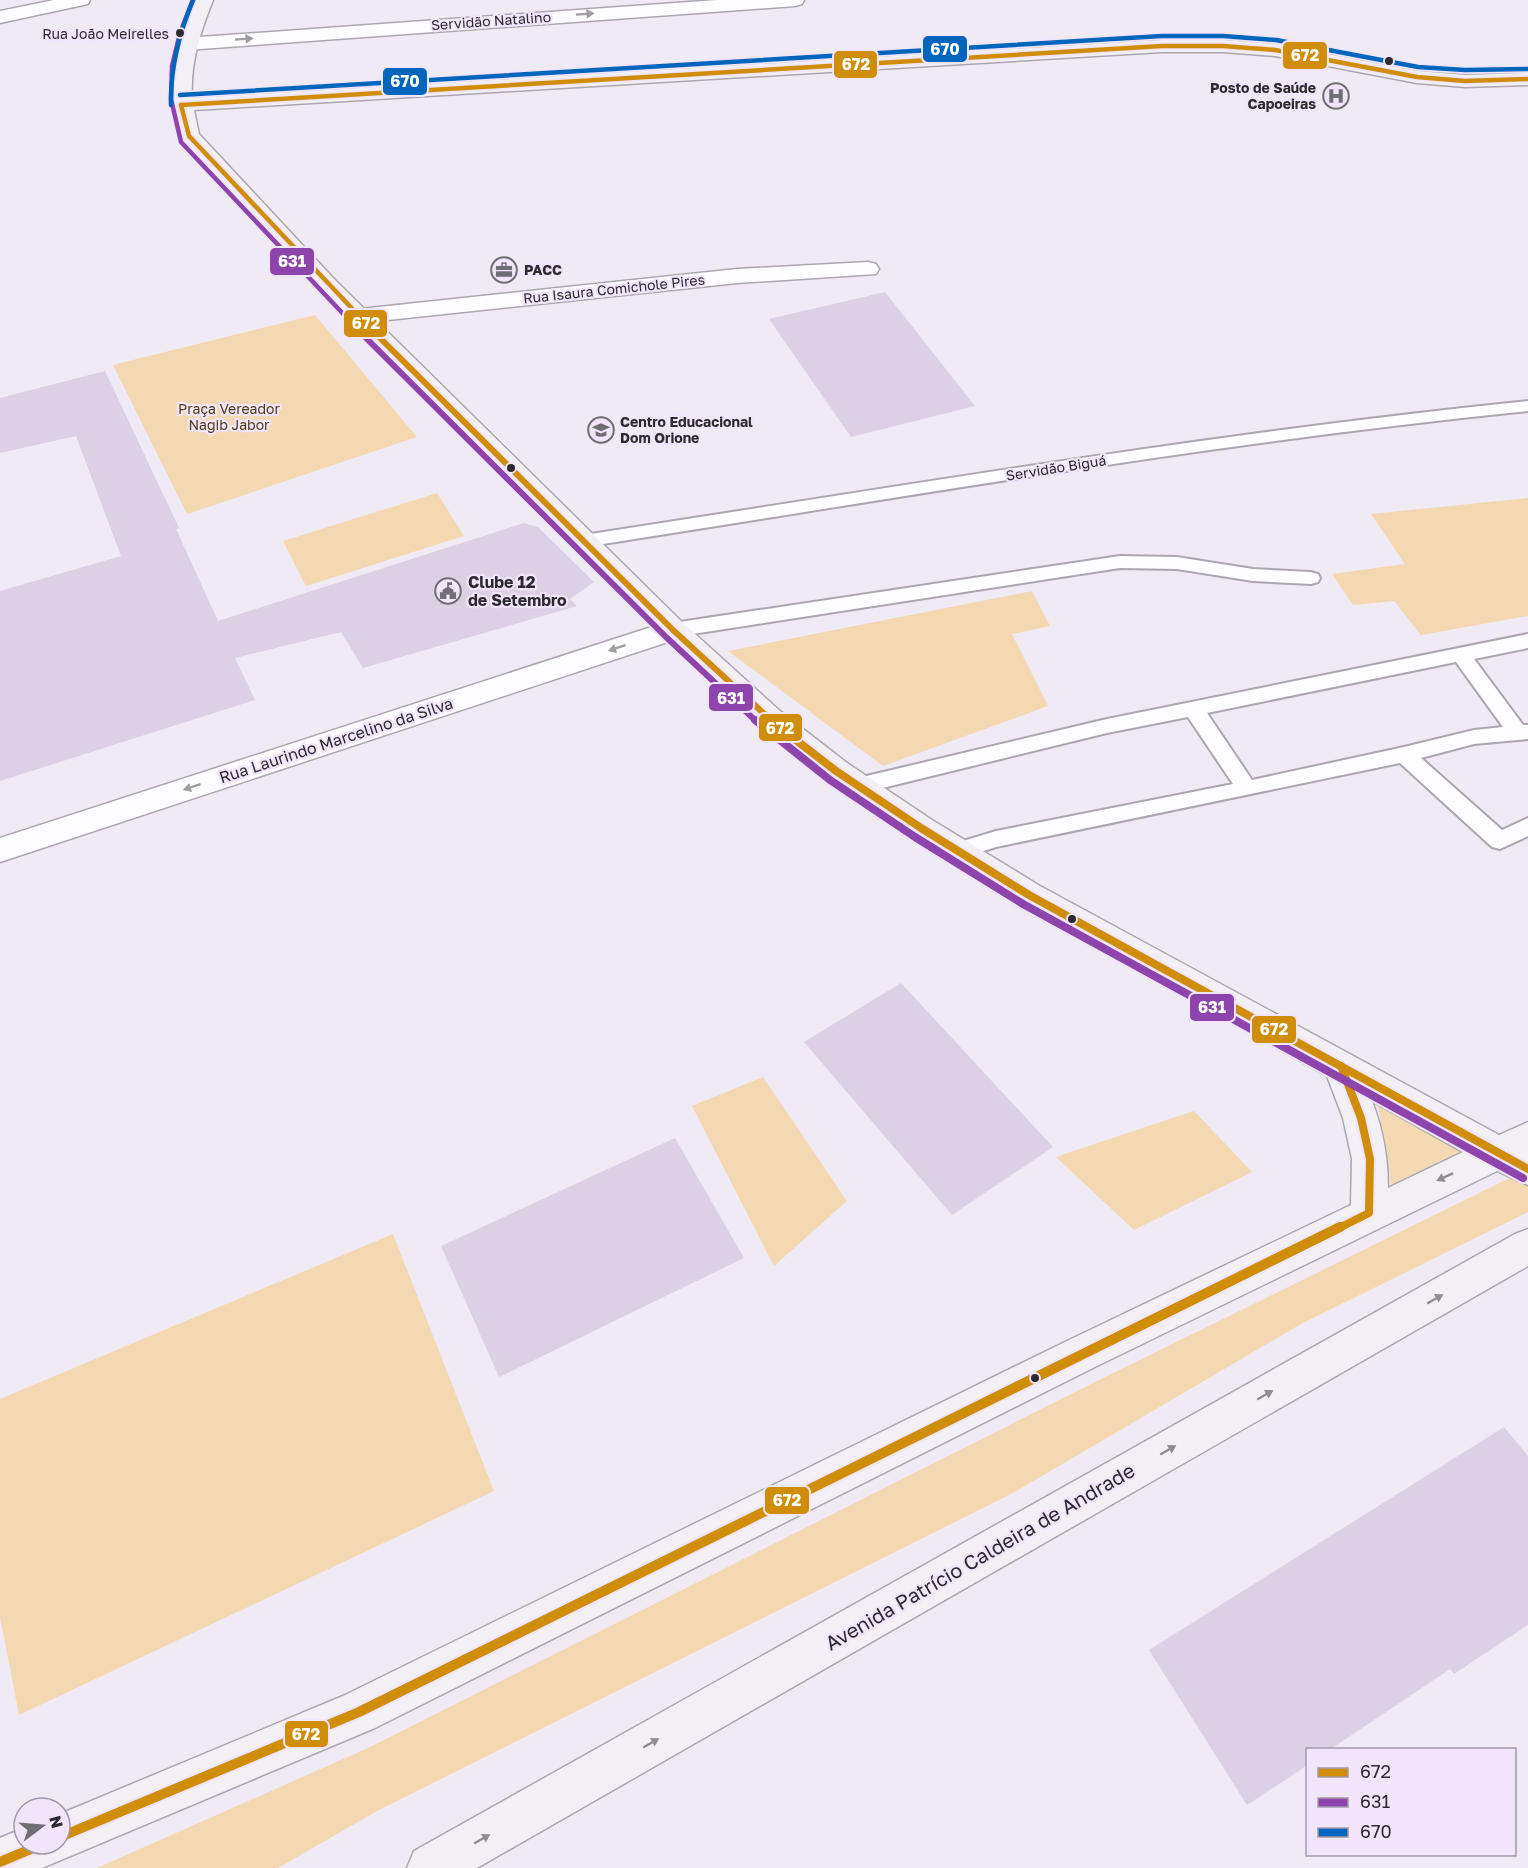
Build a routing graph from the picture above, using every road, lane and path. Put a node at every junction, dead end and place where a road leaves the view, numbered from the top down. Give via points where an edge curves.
1 (81, 0) edge
2 (204, 0) edge
3 (795, 0) edge
4 (0, 17) edge
5 (186, 44) junction
6 (1528, 79) edge
7 (181, 105) junction
8 (868, 269) dead end
9 (360, 316) junction
10 (1528, 406) edge
11 (584, 541) junction
12 (1311, 578) dead end
13 (673, 630) junction
14 (1528, 641) edge
15 (1460, 654) junction
16 (1193, 708) junction
17 (1523, 732) edge
18 (1404, 755) junction
19 (858, 786) junction
20 (1247, 789) junction
21 (1528, 826) edge
22 (0, 850) edge
23 (958, 851) junction
24 (1341, 1066) junction
25 (1518, 1153) edge
26 (1369, 1213) junction
27 (1528, 1246) edge
28 (72, 1832) edge
29 (14, 1856) edge
30 (0, 1862) edge
31 (431, 1868) edge

1 - 4 street
2 - 5 main road
5 -> 3 street, Servidão Natalino
5 - 7 main road
6 - 7 main road via 1429,78 1275,50 1162,46
7 - 9 main road via 189,136
8 - 9 street, Rua Isaura Comichole Pires via 682,282
9 - 11 main road
10 - 11 lane, Servidão Biguá via 1389,420 1129,457
11 - 13 main road
12 - 13 lane via 1253,575 1177,562 1120,562
13 - 19 main road via 769,719
13 -> 22 street, Rua Laurindo Marcelino da Silva
14 - 15 lane
15 - 16 lane
15 - 17 lane
16 - 19 lane
16 - 20 lane
17 - 18 lane via 1474,737
18 - 20 lane
18 - 21 lane via 1500,841
19 - 23 main road
20 - 23 lane
23 - 24 main road via 1029,895
24 - 25 main road
24 - 26 main road via 1361,1118 1370,1159
25 -> 26 main road
26 - 28 main road via 359,1712
31 -> 27 main road, Avenida Patrício Caldeira de Andrade
29 - 30 main road

